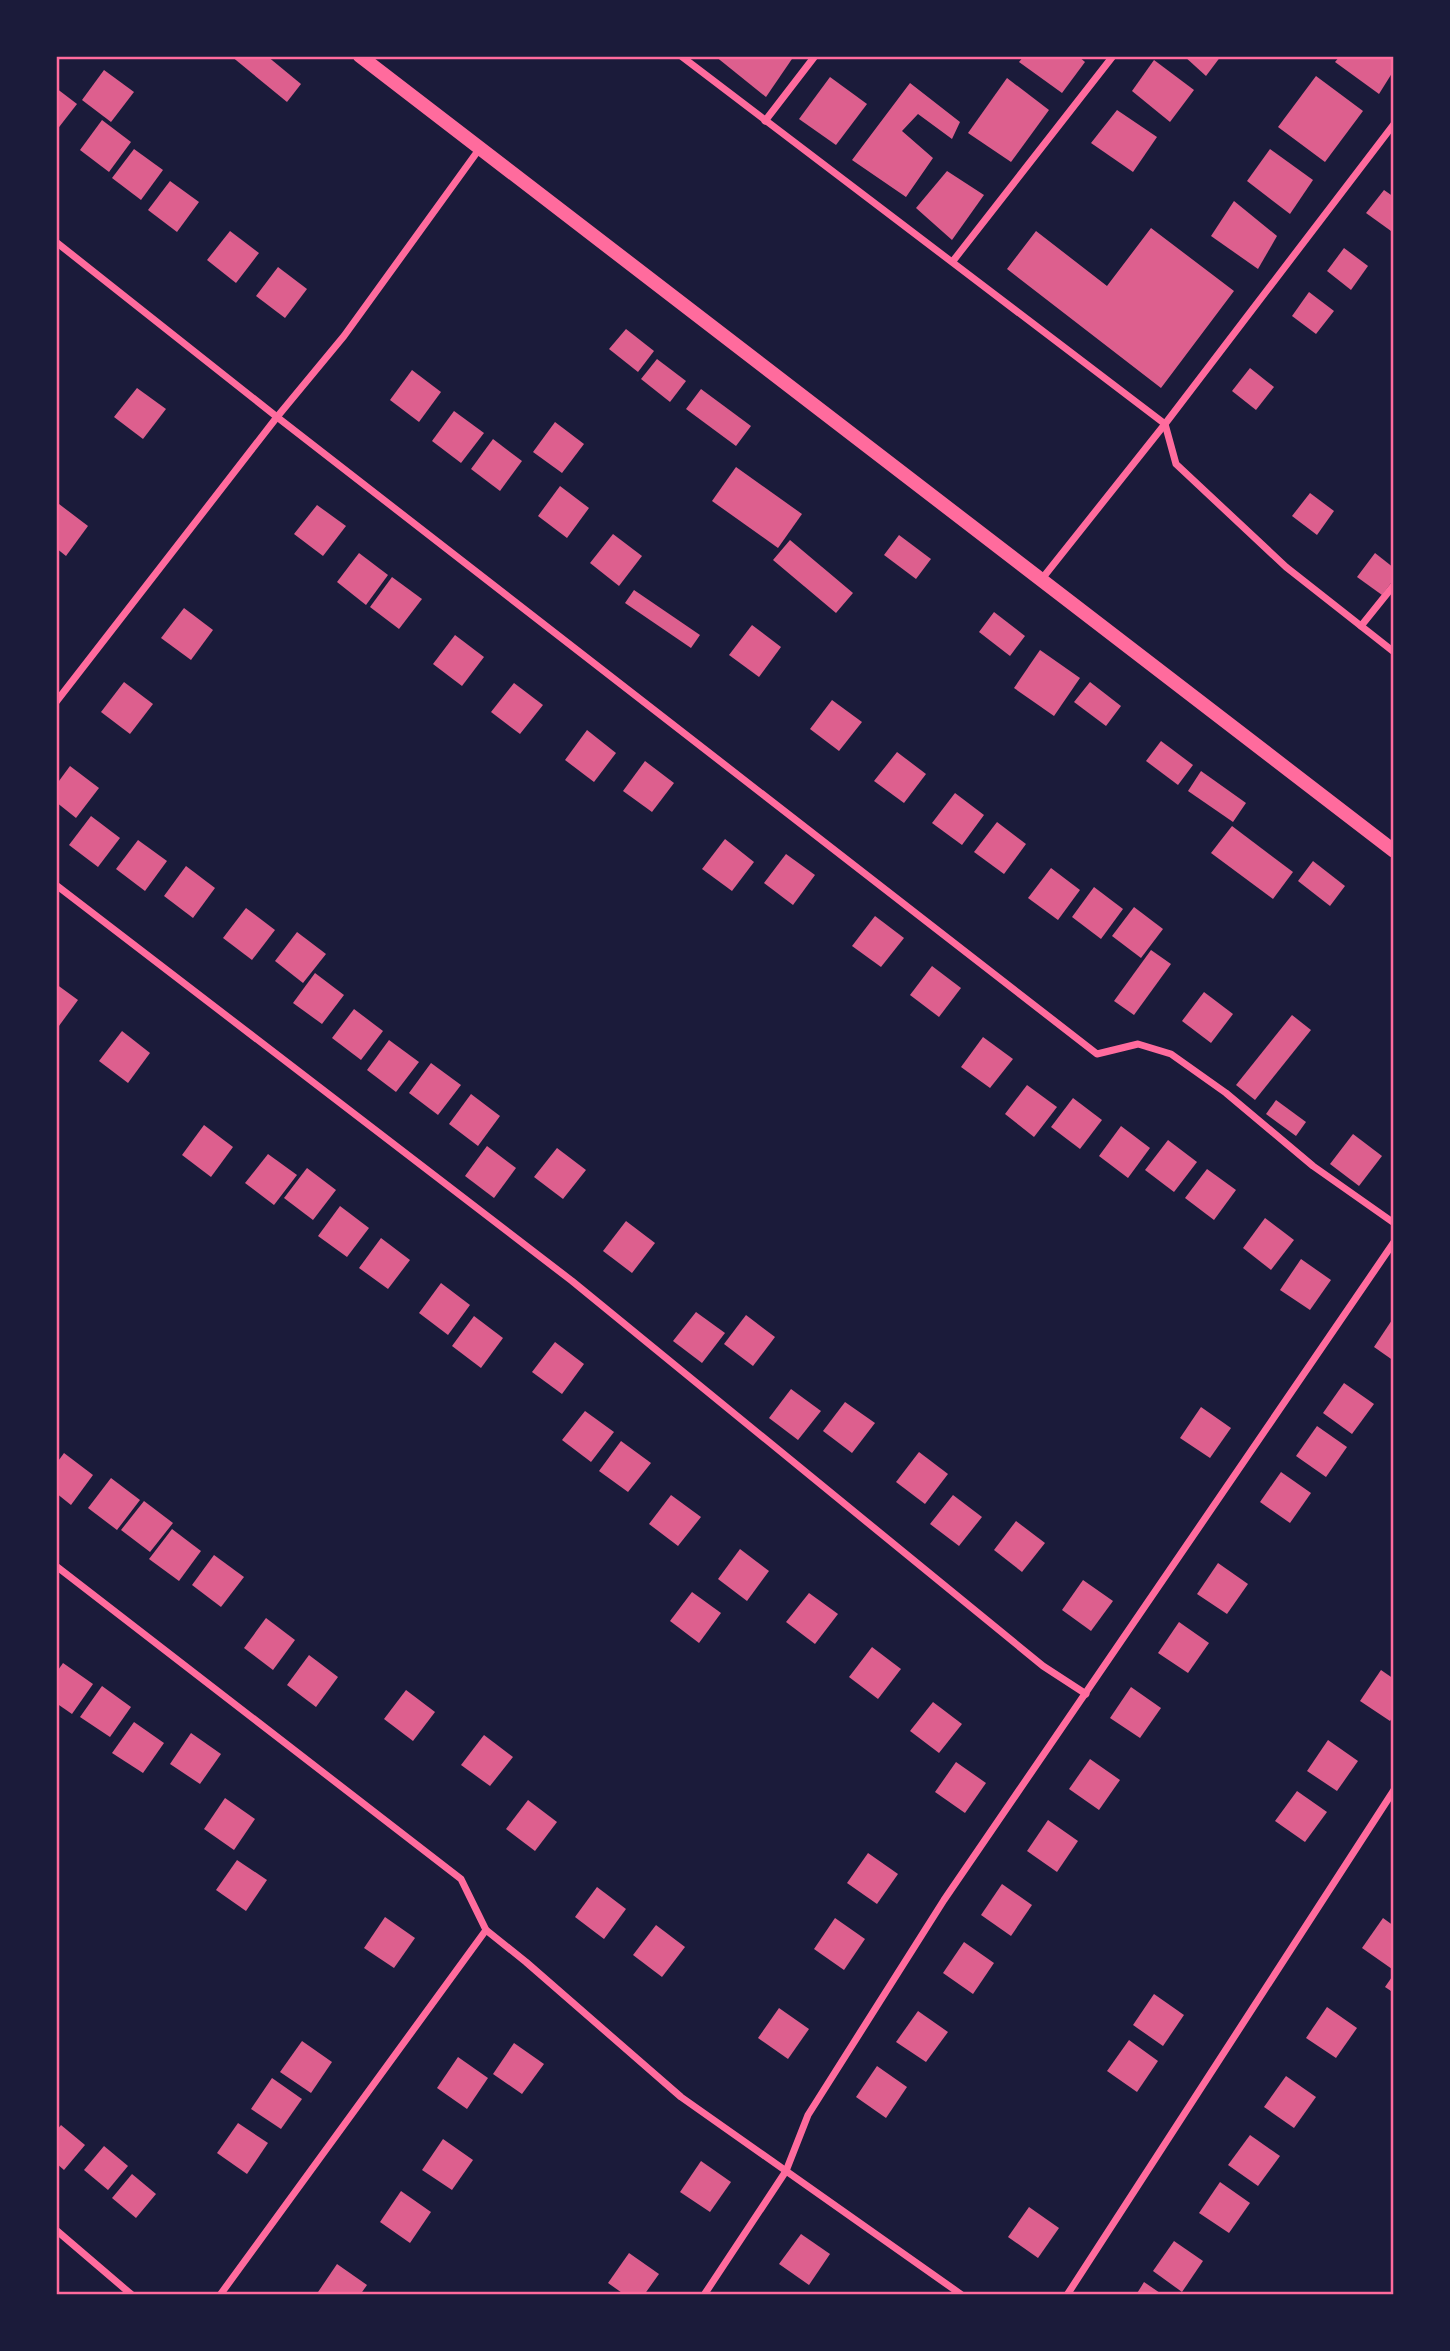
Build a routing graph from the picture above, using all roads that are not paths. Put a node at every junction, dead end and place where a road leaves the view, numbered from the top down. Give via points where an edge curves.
1 (360, 56) edge
2 (681, 56) edge
3 (815, 56) edge
4 (1113, 56) edge
5 (765, 121) junction
6 (1394, 124) edge
7 (480, 148) junction
8 (56, 242) edge
9 (953, 261) junction
10 (276, 417) junction
11 (1165, 424) junction
12 (1040, 581) junction
13 (1394, 585) edge
14 (1360, 626) junction
15 (1394, 652) edge
16 (56, 702) edge
17 (1394, 851) edge
18 (56, 886) edge
19 (1394, 1223) edge
20 (1394, 1242) edge
21 (56, 1566) edge
22 (1086, 1694) junction
23 (1394, 1790) edge
24 (486, 1930) junction
25 (786, 2171) junction
26 (56, 2230) edge
27 (132, 2295) edge
28 (220, 2295) edge
29 (704, 2295) edge
30 (962, 2295) edge
31 (1067, 2295) edge

1 - 7 main road
2 - 5 street
3 - 5 street
4 - 9 street
5 - 9 street
6 - 11 street
7 - 10 street via 344,336
7 - 12 main road
8 - 10 street
9 - 11 street
10 - 16 street
10 - 19 street via 1097,1054 1138,1044 1171,1054
11 - 12 street
11 - 14 street via 1177,464 1286,567
12 - 17 main road
13 - 14 street
14 - 15 street
18 - 22 street via 572,1281 1043,1666
20 - 22 street
21 - 24 street via 461,1879
22 - 25 street via 944,1900 808,2115
23 - 31 street
24 - 25 street via 681,2098
24 - 28 street
25 - 29 street
25 - 30 street
26 - 27 street

